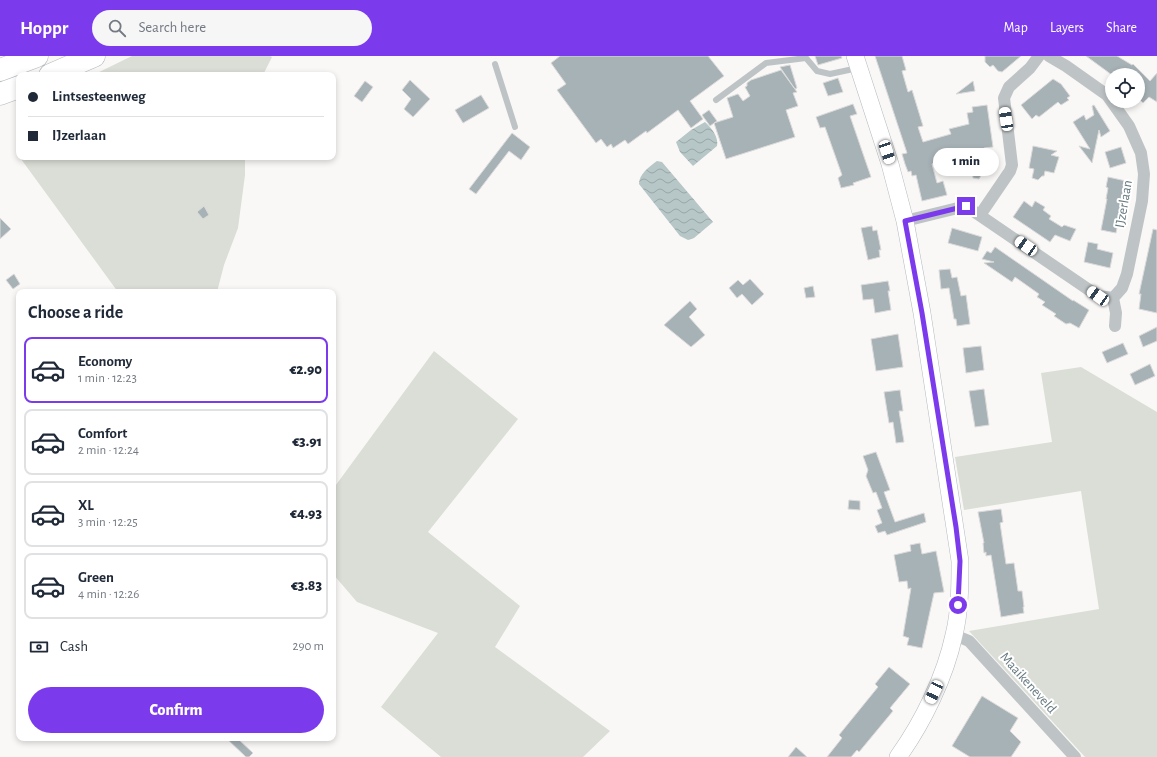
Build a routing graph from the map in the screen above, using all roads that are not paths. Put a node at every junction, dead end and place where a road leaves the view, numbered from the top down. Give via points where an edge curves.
1 (37, 56) edge
2 (94, 56) edge
3 (1039, 56) edge
4 (1049, 56) edge
5 (857, 62) edge
6 (494, 64) dead end
7 (0, 70) edge
8 (57, 72) edge
9 (16, 88) edge
10 (0, 94) edge
11 (716, 100) dead end
12 (515, 127) dead end
13 (980, 215) junction
14 (905, 221) junction
15 (1113, 298) junction
16 (1115, 326) dead end
17 (954, 635) junction
18 (898, 757) edge
19 (1075, 757) edge

1 - 7 highway
2 - 8 highway
3 - 13 street via 1009,87 1004,98 1012,165
4 - 15 street, IJzerlaan via 1107,95 1129,126 1141,153 1144,174 1142,201 1127,274 1122,288
5 - 11 lane via 830,74 817,71 806,58 766,63
5 - 14 street via 890,164
6 - 12 lane
9 - 10 highway
13 - 14 street via 966,206
13 - 15 street via 1098,296
14 - 17 street via 922,313 959,554 960,591
15 - 16 street
17 - 18 street via 940,679
17 - 19 street, Maaikeneveld via 969,641

